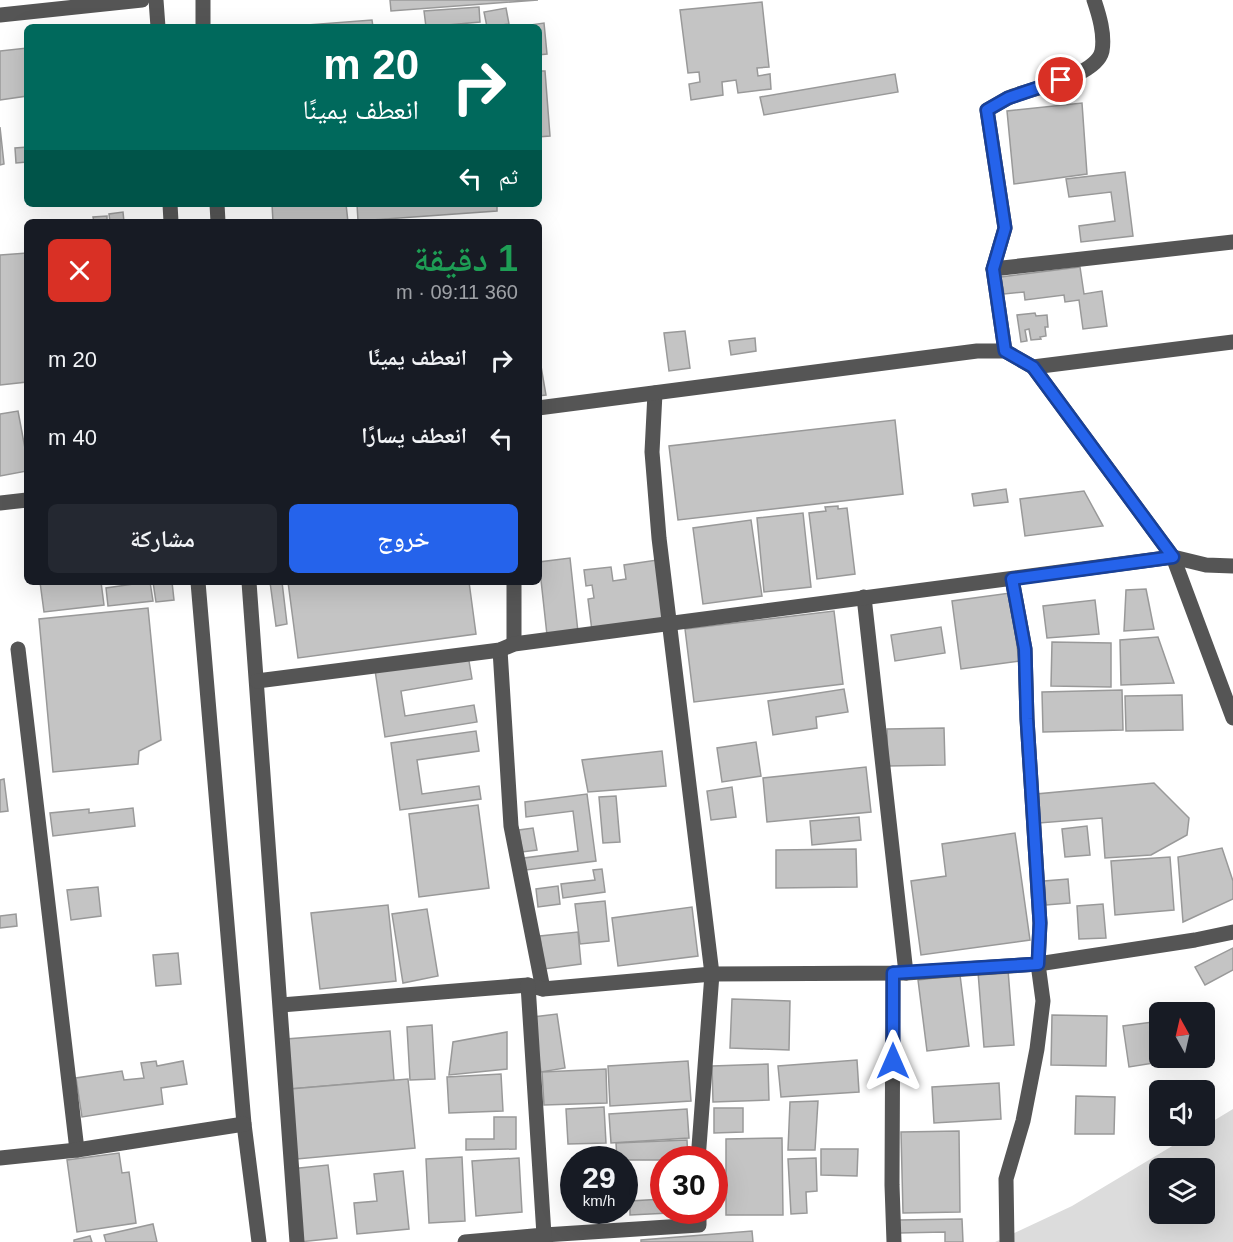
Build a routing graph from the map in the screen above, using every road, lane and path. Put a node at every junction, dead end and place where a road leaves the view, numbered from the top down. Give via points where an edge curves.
1 (142, 0) edge
2 (156, 0) edge
3 (203, 0) edge
4 (1094, 0) edge
5 (0, 15) edge
6 (158, 24) edge
7 (203, 24) edge
8 (1233, 242) edge
9 (993, 269) junction
10 (1233, 342) edge
11 (1005, 351) junction
12 (1033, 367) junction
13 (655, 393) junction
14 (542, 407) edge
15 (24, 500) edge
16 (0, 503) edge
17 (1173, 557) junction
18 (1233, 566) edge
19 (1012, 579) junction
20 (198, 585) edge
21 (249, 585) edge
22 (514, 585) edge
23 (864, 597) junction
24 (670, 623) junction
25 (507, 647) junction
26 (18, 649) dead end
27 (257, 681) junction
28 (1233, 718) edge
29 (1233, 932) edge
30 (1038, 964) junction
31 (899, 973) junction
32 (712, 974) junction
33 (528, 985) junction
34 (543, 989) junction
35 (281, 1005) junction
36 (244, 1124) junction
37 (699, 1146) edge
38 (77, 1150) junction
39 (0, 1158) edge
40 (699, 1224) edge
41 (544, 1235) junction
42 (260, 1242) edge
43 (297, 1242) edge
44 (465, 1242) edge
45 (894, 1242) edge
46 (1008, 1242) edge

1 - 5 street
2 - 6 street
3 - 7 street
4 - 9 street via 1101,19 1102,51 1094,64 987,110 1005,228
8 - 9 street
9 - 11 street
10 - 12 street
11 - 12 street
11 - 13 street via 977,351
12 - 17 street
13 - 14 street
13 - 24 street via 652,452
15 - 16 street
17 - 18 street via 1206,565
17 - 19 street
17 - 28 street
19 - 23 street
19 - 30 street via 1025,649 1040,923
20 - 36 street
21 - 27 street
22 - 25 street
23 - 24 street
23 - 31 street
24 - 25 street
24 - 32 street
25 - 27 street
25 - 34 street via 511,826
26 - 38 street
27 - 35 street
29 - 30 street
30 - 31 street
30 - 46 street via 1043,1001 1041,1023 1023,1121 1006,1179
31 - 32 street
31 - 45 street via 892,1185
32 - 34 street
32 - 37 street
33 - 34 street
33 - 35 street
33 - 41 street
35 - 43 street
36 - 38 street
36 - 42 street
38 - 39 street
40 - 41 street
41 - 44 street

